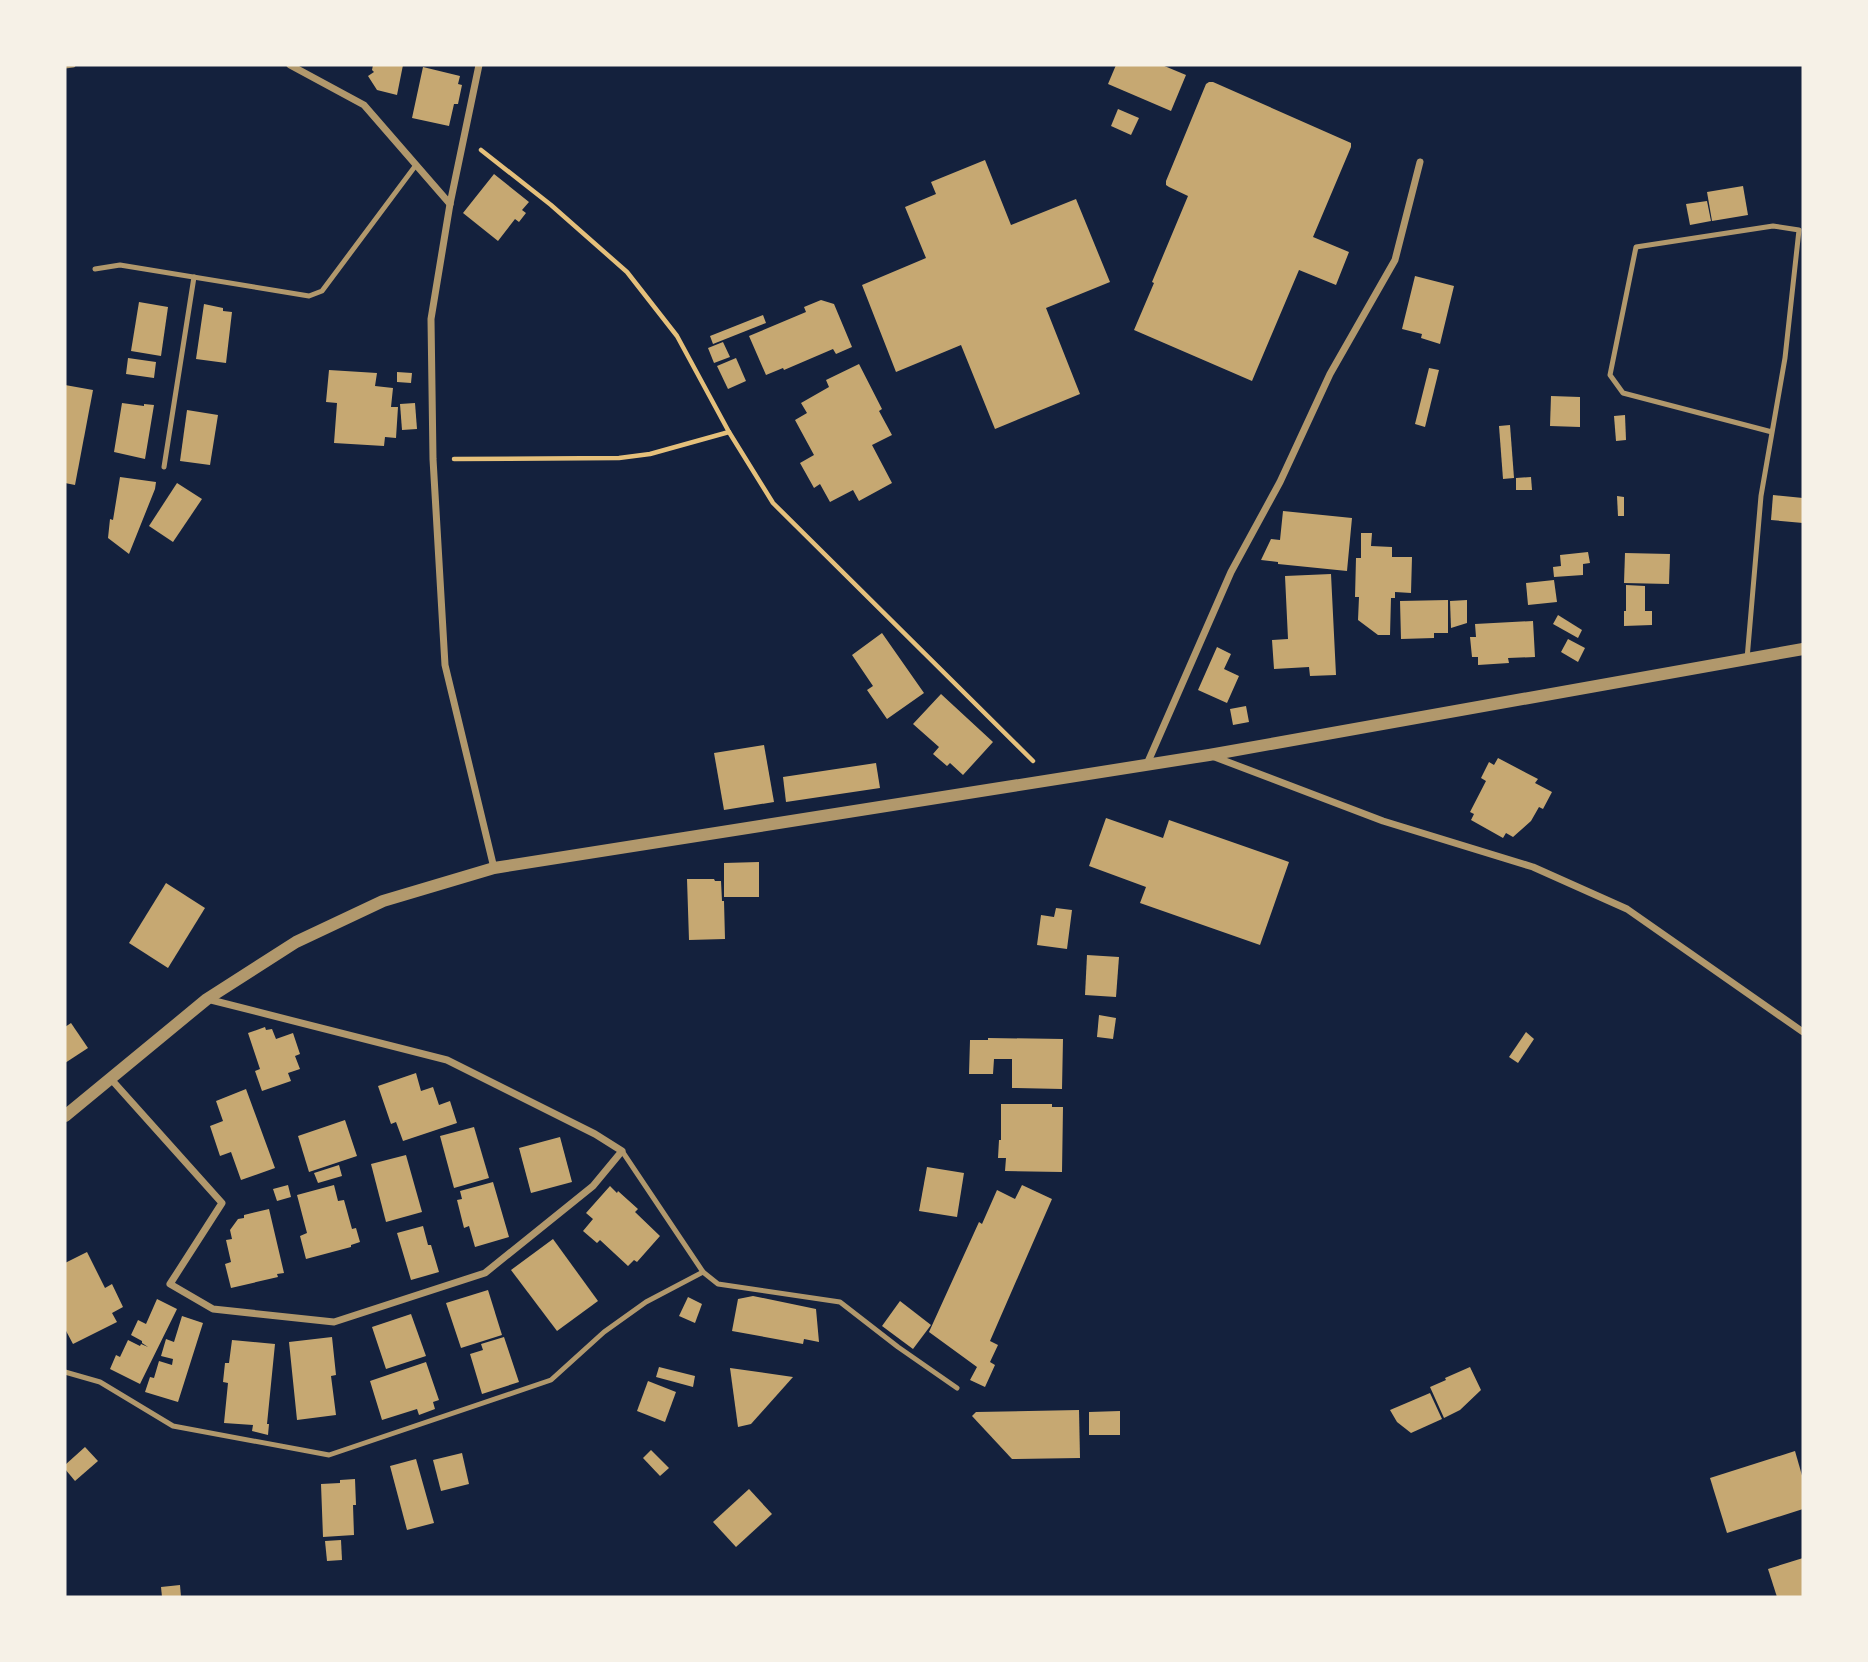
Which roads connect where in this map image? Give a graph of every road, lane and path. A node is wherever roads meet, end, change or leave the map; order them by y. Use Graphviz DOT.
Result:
graph roads {
  1 [pos="73,65"];
  2 [pos="290,65"];
  3 [pos="479,65"];
  4 [pos="65,66"];
  5 [pos="463,137"];
  6 [pos="1420,162"];
  7 [pos="416,165"];
  8 [pos="450,204"];
  9 [pos="95,269"];
  10 [pos="194,277"];
  11 [pos="729,432"];
  12 [pos="1772,432"];
  13 [pos="433,459"];
  14 [pos="164,467"];
  15 [pos="1803,649"];
  16 [pos="1747,659"];
  17 [pos="1209,755"];
  18 [pos="1147,765"];
  19 [pos="1053,780"];
  20 [pos="494,868"];
  21 [pos="207,999"];
  22 [pos="1803,1032"];
  23 [pos="110,1078"];
  24 [pos="65,1116"];
  25 [pos="622,1151"];
  26 [pos="704,1272"];
  27 [pos="65,1372"];
  28 [pos="957,1388"];
  1 -- 4 [label="lane"];
  2 -- 7 [label="street"];
  3 -- 5 [label="street"];
  5 -- 8 [label="street"];
  5 -- 11 [label="path"];
  6 -- 18 [label="street"];
  7 -- 8 [label="street"];
  7 -- 10 [label="lane"];
  8 -- 13 [label="street"];
  9 -- 10 [label="lane"];
  10 -- 14 [label="lane"];
  11 -- 13 [label="path"];
  11 -- 19 [label="path"];
  12 -- 12 [label="lane"];
  12 -- 16 [label="lane"];
  13 -- 20 [label="street"];
  15 -- 16 [label="street"];
  16 -- 17 [label="street"];
  17 -- 18 [label="street"];
  17 -- 22 [label="street"];
  18 -- 19 [label="street"];
  19 -- 20 [label="street"];
  20 -- 21 [label="street"];
  21 -- 23 [label="street"];
  21 -- 25 [label="street"];
  23 -- 24 [label="street"];
  23 -- 25 [label="street"];
  25 -- 26 [label="lane"];
  26 -- 27 [label="lane"];
  26 -- 28 [label="lane"];
}
